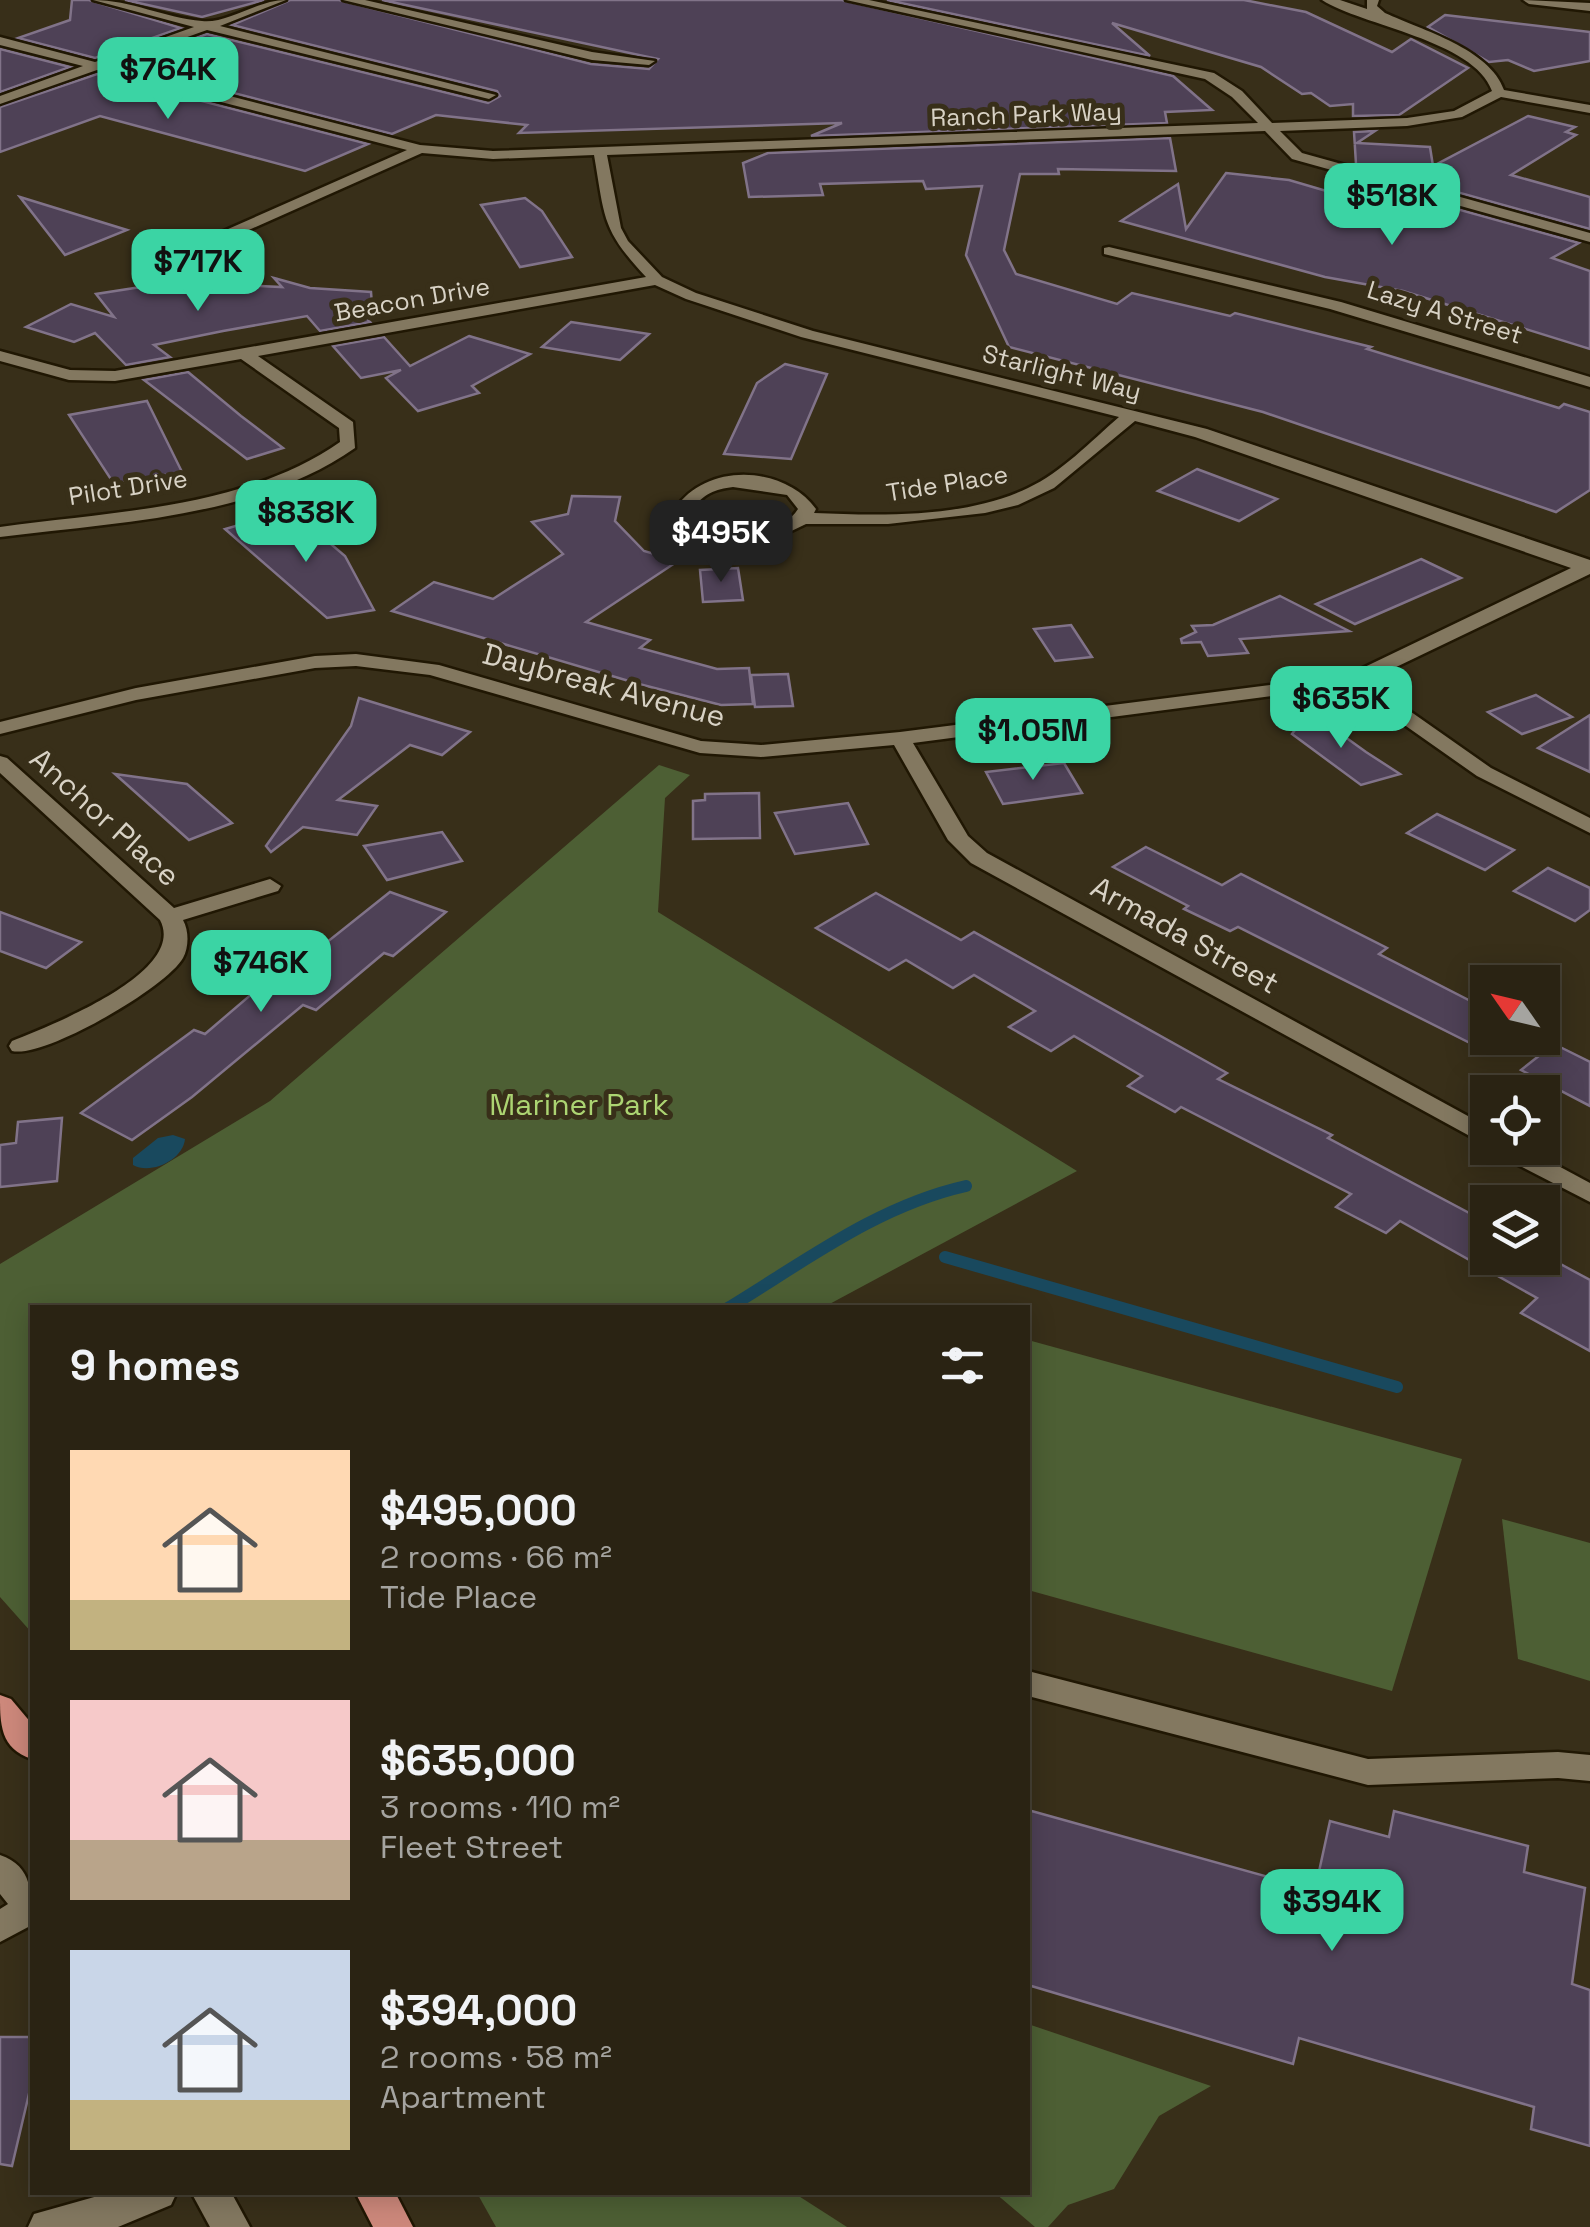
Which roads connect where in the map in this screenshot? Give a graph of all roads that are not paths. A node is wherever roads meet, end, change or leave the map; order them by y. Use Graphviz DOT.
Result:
graph roads {
  1 [pos="99,0"];
  2 [pos="280,0"];
  3 [pos="349,0"];
  4 [pos="852,0"];
  5 [pos="1328,0"];
  6 [pos="1372,0"];
  7 [pos="1529,0"];
  8 [pos="1590,6"];
  9 [pos="1396,24"];
  10 [pos="206,26"];
  11 [pos="0,41"];
  12 [pos="649,62"];
  13 [pos="94,66"];
  14 [pos="1499,92"];
  15 [pos="489,95"];
  16 [pos="0,100"];
  17 [pos="1590,109"];
  18 [pos="1268,128"];
  19 [pos="420,149"];
  20 [pos="600,152"];
  21 [pos="1590,238"];
  22 [pos="200,247"];
  23 [pos="1109,251"];
  24 [pos="657,280"];
  25 [pos="245,354"];
  26 [pos="0,356"];
  27 [pos="1590,382"];
  28 [pos="1132,415"];
  29 [pos="803,518"];
  30 [pos="0,532"];
  31 [pos="1590,567"];
  32 [pos="1353,680"];
  33 [pos="0,728"];
  34 [pos="900,738"];
  35 [pos="0,762"];
  36 [pos="1590,827"];
  37 [pos="270,886"];
  38 [pos="170,917"];
  39 [pos="21,1046"];
  40 [pos="1470,1128"];
  41 [pos="1537,1165"];
  42 [pos="1590,1194"];
  43 [pos="1030,1685"];
  44 [pos="0,1708"];
  45 [pos="30,1744"];
  46 [pos="1590,1768"];
  47 [pos="0,1870"];
  48 [pos="30,1906"];
  49 [pos="30,1909"];
  50 [pos="0,1927"];
  51 [pos="152,2195"];
  52 [pos="212,2195"];
  53 [pos="376,2195"];
  54 [pos="47,2227"];
  55 [pos="232,2227"];
  56 [pos="394,2227"];
  1 -- 10 [label="street"];
  2 -- 10 [label="street"];
  3 -- 12 [label="street"];
  4 -- 18 [label="street"];
  5 -- 9 [label="street"];
  6 -- 9 [label="street"];
  7 -- 8 [label="street"];
  9 -- 14 [label="street"];
  10 -- 13 [label="street"];
  10 -- 15 [label="street"];
  11 -- 13 [label="street, Ranch Park Way"];
  13 -- 16 [label="street"];
  13 -- 19 [label="street, Ranch Park Way"];
  14 -- 17 [label="street"];
  14 -- 18 [label="street, Ranch Park Way"];
  18 -- 20 [label="street, Ranch Park Way"];
  18 -- 21 [label="street"];
  19 -- 20 [label="street, Ranch Park Way"];
  19 -- 22 [label="street"];
  20 -- 24 [label="street, Starlight Way"];
  23 -- 27 [label="street, Lazy A Street"];
  24 -- 25 [label="street, Beacon Drive"];
  24 -- 28 [label="street, Starlight Way"];
  25 -- 26 [label="street, Beacon Drive"];
  25 -- 30 [label="street, Pilot Drive"];
  28 -- 29 [label="street, Tide Place"];
  28 -- 31 [label="street, Starlight Way"];
  29 -- 29 [label="street, Tide Place"];
  31 -- 32 [label="street, Daybreak Avenue"];
  32 -- 34 [label="street, Daybreak Avenue"];
  32 -- 36 [label="street"];
  33 -- 34 [label="street, Daybreak Avenue"];
  34 -- 40 [label="street, Armada Street"];
  35 -- 38 [label="street, Anchor Place"];
  37 -- 38 [label="street, Anchor Place"];
  38 -- 39 [label="street, Anchor Place"];
  41 -- 42 [label="street"];
  43 -- 46 [label="street"];
  44 -- 45 [label="main road"];
  47 -- 48 [label="street"];
  49 -- 50 [label="street"];
  51 -- 54 [label="street"];
  52 -- 55 [label="street"];
  53 -- 56 [label="main road"];
}
